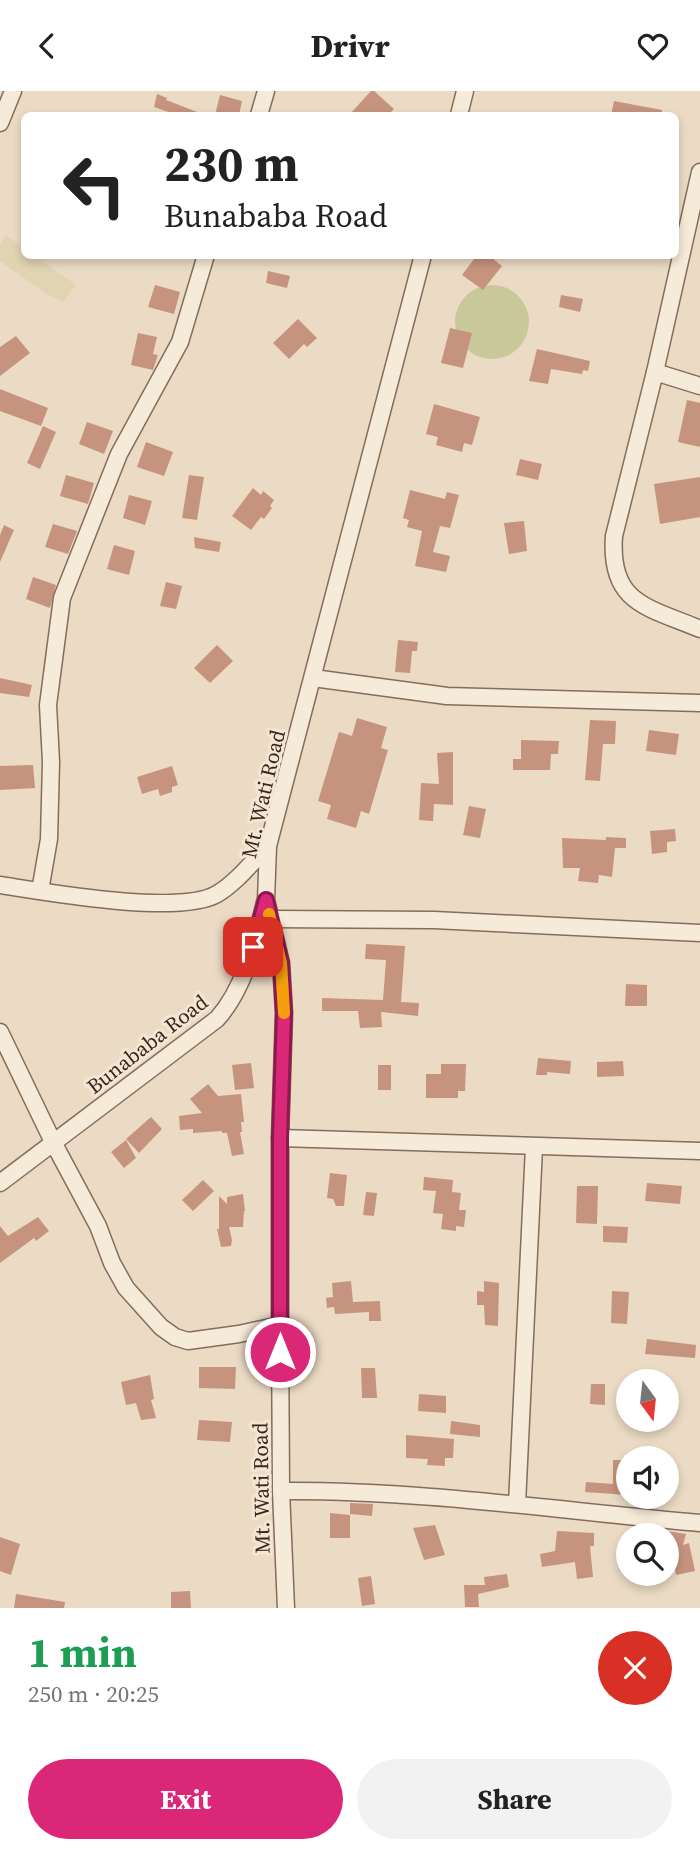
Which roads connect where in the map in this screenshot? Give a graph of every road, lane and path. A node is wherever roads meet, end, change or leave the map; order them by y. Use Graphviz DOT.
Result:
graph roads {
  1 [pos="13,91"];
  2 [pos="266,91"];
  3 [pos="465,91"];
  4 [pos="260,112"];
  5 [pos="460,112"];
  6 [pos="0,123"];
  7 [pos="700,172"];
  8 [pos="205,259"];
  9 [pos="422,259"];
  10 [pos="656,372"];
  11 [pos="700,386"];
  12 [pos="700,629"];
  13 [pos="313,678"];
  14 [pos="700,703"];
  15 [pos="268,846"];
  16 [pos="0,885"];
  17 [pos="40,891"];
  18 [pos="266,900"];
  19 [pos="271,919"];
  20 [pos="700,933"];
  21 [pos="0,1031"];
  22 [pos="280,1138"];
  23 [pos="53,1142"];
  24 [pos="534,1147"];
  25 [pos="700,1151"];
  26 [pos="0,1183"];
  27 [pos="280,1325"];
  28 [pos="281,1491"];
  29 [pos="517,1504"];
  30 [pos="700,1523"];
  31 [pos="286,1608"];
  1 -- 6 [label="street"];
  2 -- 4 [label="street"];
  3 -- 5 [label="street"];
  7 -- 10 [label="street"];
  8 -- 17 [label="street"];
  9 -- 13 [label="street, Mt. Wati Road"];
  10 -- 11 [label="street"];
  10 -- 12 [label="street"];
  13 -- 14 [label="street"];
  13 -- 15 [label="street, Mt. Wati Road"];
  15 -- 17 [label="street"];
  15 -- 18 [label="street, Mt. Wati Road"];
  16 -- 17 [label="street"];
  18 -- 19 [label="street, Mt. Wati Road"];
  18 -- 23 [label="street, Bunababa Road"];
  19 -- 20 [label="street"];
  19 -- 22 [label="street, Mt. Wati Road"];
  21 -- 23 [label="street"];
  22 -- 24 [label="street"];
  22 -- 27 [label="street, Mt. Wati Road"];
  23 -- 26 [label="street, Bunababa Road"];
  23 -- 27 [label="street"];
  24 -- 25 [label="street"];
  24 -- 29 [label="street"];
  27 -- 28 [label="street, Mt. Wati Road"];
  28 -- 29 [label="street"];
  28 -- 31 [label="street, Mt. Wati Road"];
  29 -- 30 [label="street"];
}
